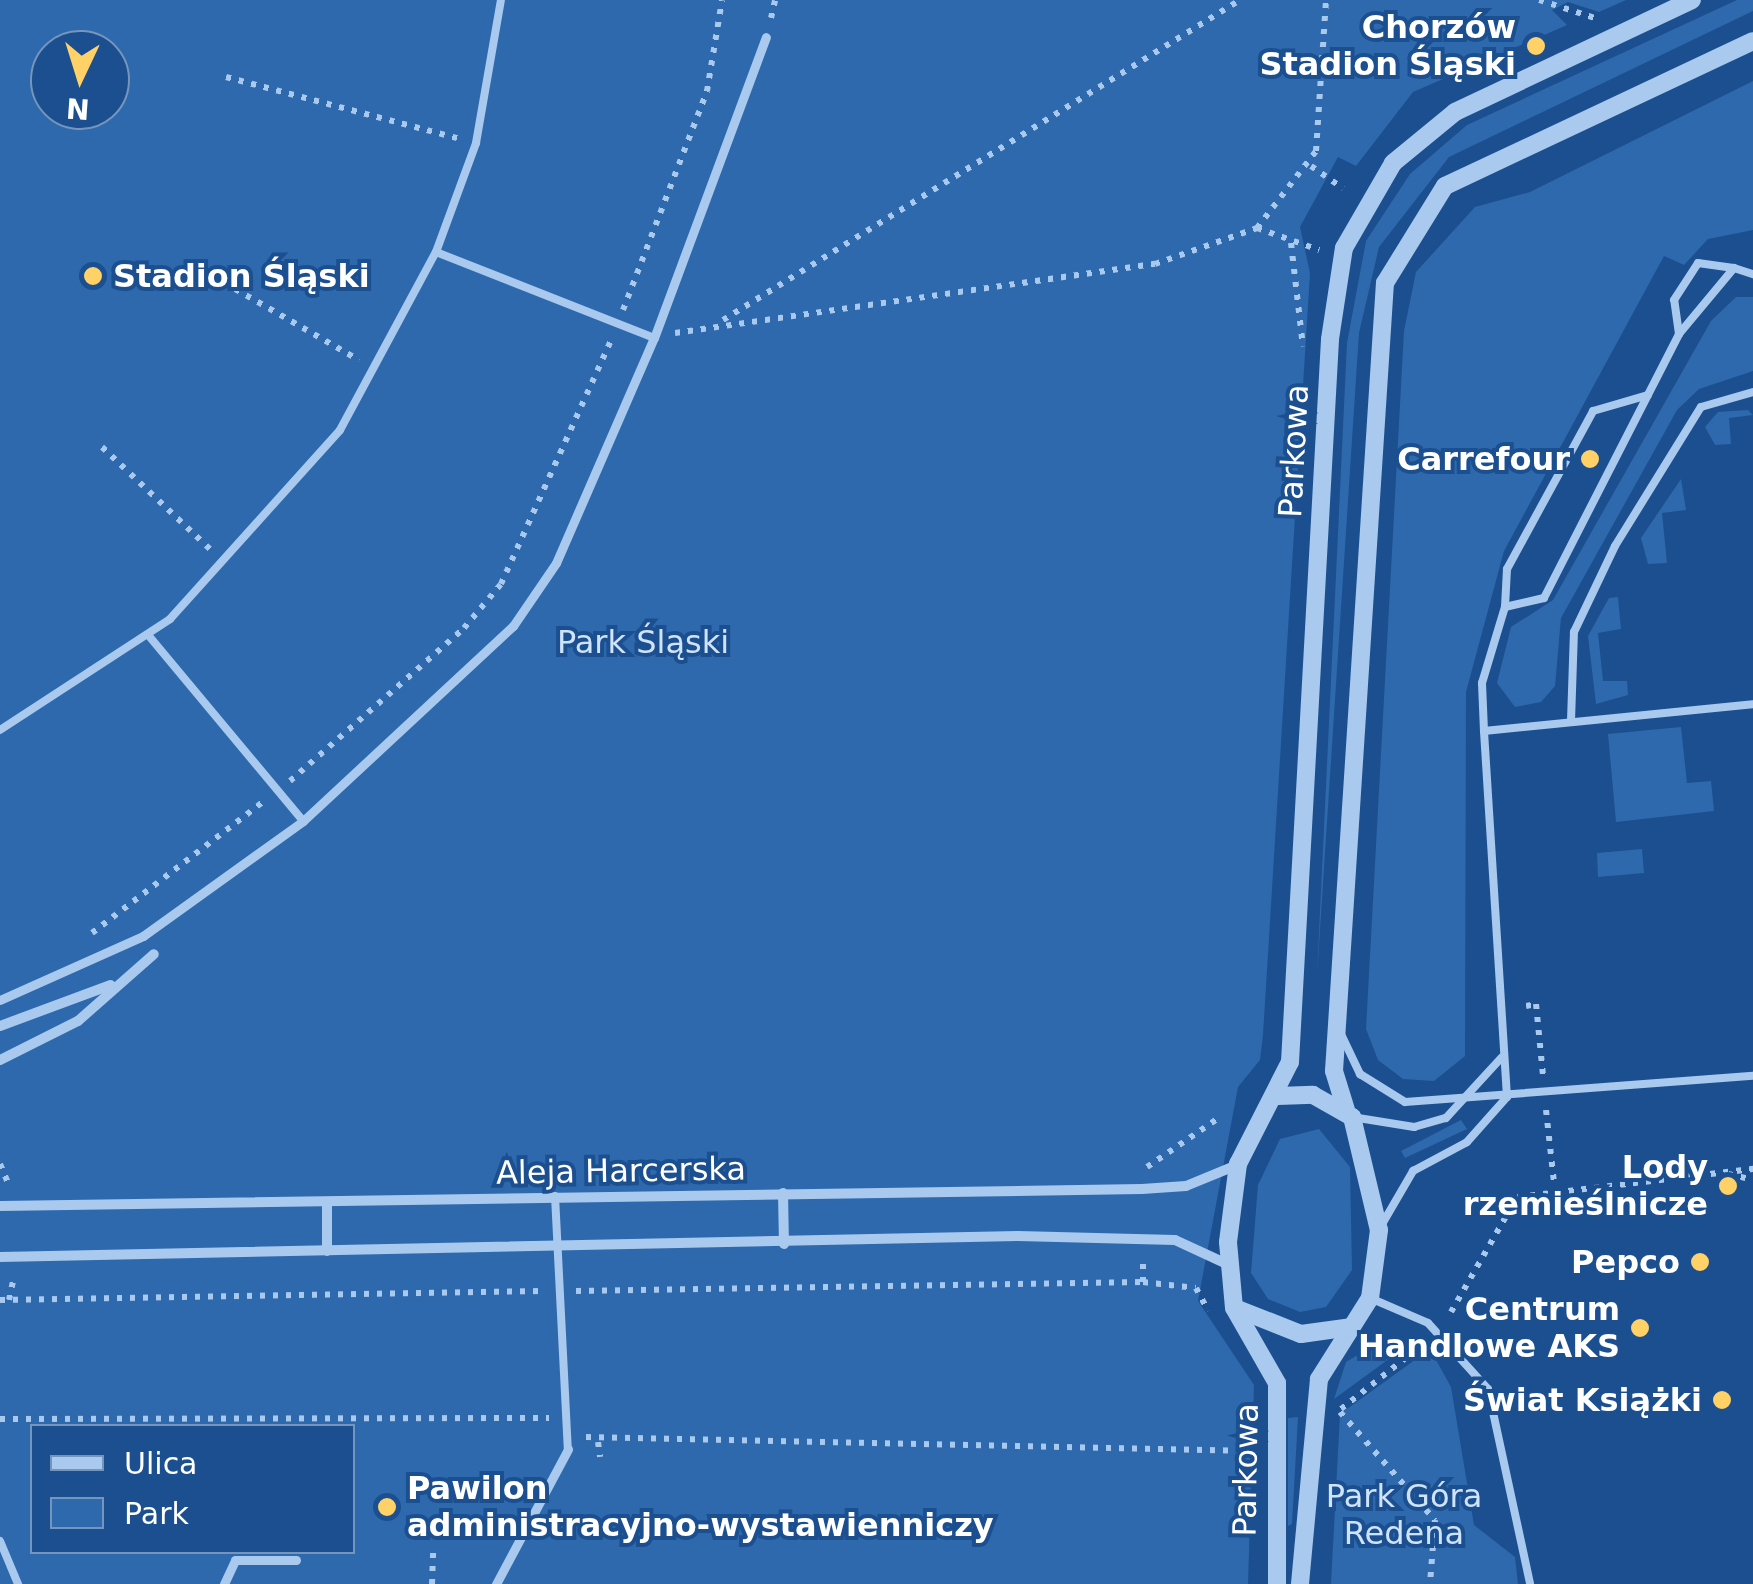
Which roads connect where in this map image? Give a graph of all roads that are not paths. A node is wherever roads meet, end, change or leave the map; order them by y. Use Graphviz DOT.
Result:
graph roads {
  1 [pos="501,0"];
  2 [pos="1692,0"];
  3 [pos="766,37"];
  4 [pos="1753,41"];
  5 [pos="436,252"];
  6 [pos="1734,268"];
  7 [pos="1753,274"];
  8 [pos="1679,334"];
  9 [pos="654,338"];
  10 [pos="1753,392"];
  11 [pos="1648,395"];
  12 [pos="1505,607"];
  13 [pos="149,636"];
  14 [pos="1753,704"];
  15 [pos="1571,721"];
  16 [pos="0,730"];
  17 [pos="1484,731"];
  18 [pos="302,821"];
  19 [pos="154,954"];
  20 [pos="112,984"];
  21 [pos="0,1000"];
  22 [pos="0,1026"];
  23 [pos="1338,1028"];
  24 [pos="1502,1057"];
  25 [pos="0,1060"];
  26 [pos="1753,1076"];
  27 [pos="1278,1096"];
  28 [pos="1470,1097"];
  29 [pos="1508,1097"];
  30 [pos="1349,1113"];
  31 [pos="1238,1164"];
  32 [pos="784,1193"];
  33 [pos="555,1196"];
  34 [pos="327,1202"];
  35 [pos="0,1206"];
  36 [pos="1379,1230"];
  37 [pos="784,1244"];
  38 [pos="558,1247"];
  39 [pos="327,1251"];
  40 [pos="0,1257"];
  41 [pos="1227,1264"];
  42 [pos="1370,1298"];
  43 [pos="1234,1308"];
  44 [pos="1351,1327"];
  45 [pos="568,1450"];
  46 [pos="420,1531"];
  47 [pos="522,1535"];
  48 [pos="0,1540"];
  49 [pos="296,1560"];
  50 [pos="18,1584"];
  51 [pos="224,1584"];
  52 [pos="496,1584"];
  53 [pos="1278,1584"];
  54 [pos="1300,1584"];
  55 [pos="1530,1584"];
  1 -- 5 [label="lane"];
  2 -- 27 [label="street, Parkowa"];
  3 -- 9 [label="street"];
  4 -- 23 [label="street"];
  5 -- 9 [label="lane"];
  5 -- 13 [label="lane"];
  6 -- 7 [label="lane"];
  6 -- 8 [label="lane"];
  6 -- 8 [label="lane"];
  8 -- 11 [label="lane"];
  9 -- 18 [label="street"];
  10 -- 15 [label="lane"];
  11 -- 12 [label="lane"];
  11 -- 12 [label="lane"];
  12 -- 17 [label="lane"];
  13 -- 16 [label="lane"];
  13 -- 18 [label="lane"];
  14 -- 15 [label="lane"];
  15 -- 17 [label="lane"];
  17 -- 24 [label="lane"];
  18 -- 21 [label="street"];
  19 -- 20 [label="street"];
  20 -- 22 [label="street"];
  20 -- 25 [label="street"];
  23 -- 28 [label="lane"];
  23 -- 30 [label="street"];
  24 -- 28 [label="lane"];
  24 -- 29 [label="lane"];
  26 -- 29 [label="lane"];
  27 -- 30 [label="street"];
  27 -- 31 [label="street"];
  28 -- 29 [label="lane"];
  28 -- 30 [label="lane"];
  29 -- 36 [label="lane"];
  30 -- 36 [label="street"];
  31 -- 32 [label="street, Aleja Harcerska"];
  31 -- 41 [label="street"];
  32 -- 33 [label="street, Aleja Harcerska"];
  32 -- 37 [label="street"];
  33 -- 34 [label="street, Aleja Harcerska"];
  33 -- 38 [label="lane"];
  34 -- 35 [label="street, Aleja Harcerska"];
  34 -- 39 [label="street"];
  36 -- 42 [label="street"];
  37 -- 38 [label="street"];
  37 -- 41 [label="street"];
  38 -- 39 [label="street"];
  38 -- 45 [label="lane"];
  39 -- 40 [label="street"];
  41 -- 43 [label="street"];
  42 -- 44 [label="street"];
  42 -- 55 [label="lane"];
  43 -- 44 [label="street"];
  43 -- 53 [label="street, Parkowa"];
  44 -- 54 [label="street, Parkowa"];
  45 -- 47 [label="street"];
  46 -- 47 [label="lane"];
  47 -- 52 [label="street"];
  48 -- 50 [label="lane"];
  49 -- 51 [label="street"];
}
